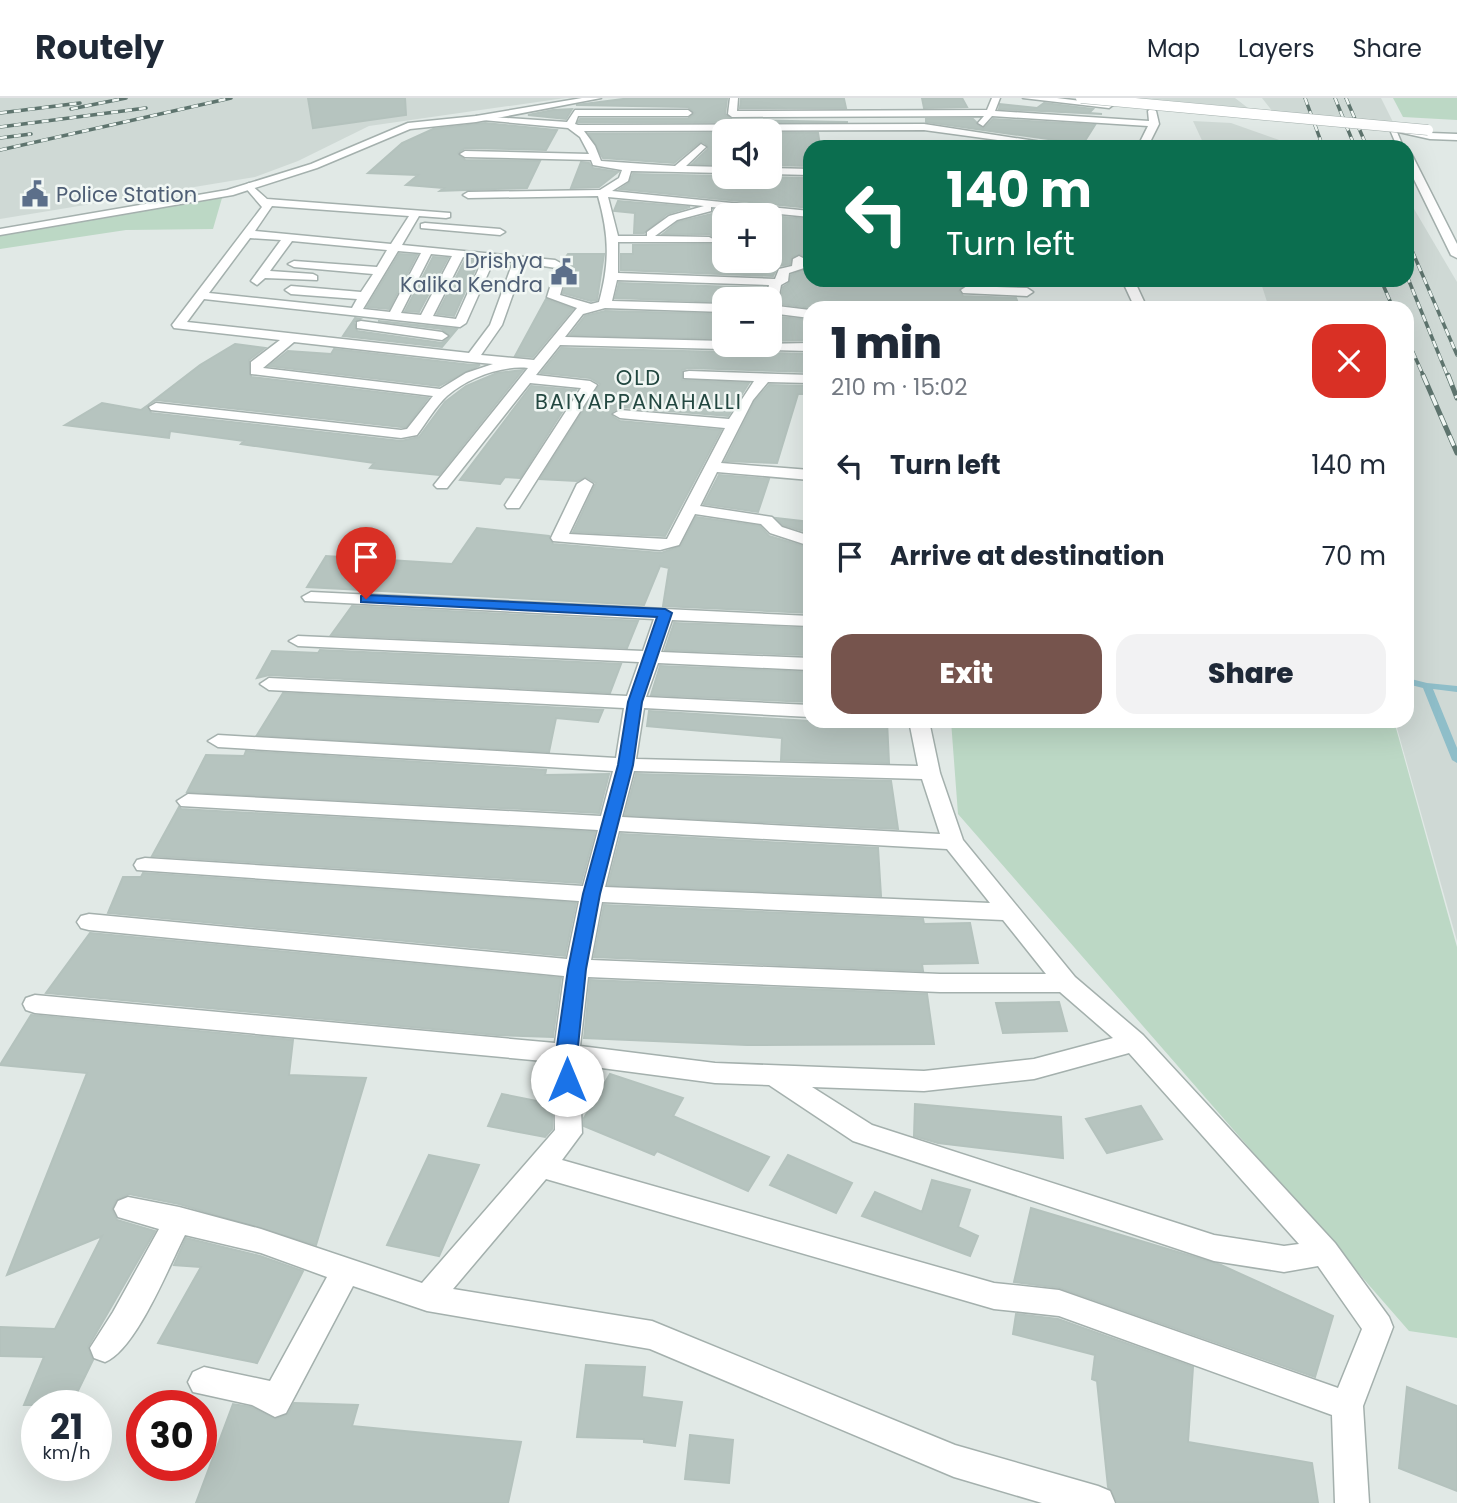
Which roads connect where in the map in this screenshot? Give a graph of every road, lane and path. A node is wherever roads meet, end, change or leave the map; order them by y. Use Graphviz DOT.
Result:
graph roads {
  1 [pos="597,98"];
  2 [pos="665,98"];
  3 [pos="734,98"];
  4 [pos="996,98"];
  5 [pos="1027,98"];
  6 [pos="1081,98"];
  7 [pos="576,102"];
  8 [pos="794,109"];
  9 [pos="1152,109"];
  10 [pos="575,113"];
  11 [pos="662,113"];
  12 [pos="990,113"];
  13 [pos="697,114"];
  14 [pos="721,114"];
  15 [pos="733,114"];
  16 [pos="1248,117"];
  17 [pos="476,119"];
  18 [pos="1260,119"];
  19 [pos="542,122"];
  20 [pos="1303,122"];
  21 [pos="1154,124"];
  22 [pos="574,127"];
  23 [pos="795,127"];
  24 [pos="1399,130"];
  25 [pos="1457,132"];
  26 [pos="538,133"];
  27 [pos="976,133"];
  28 [pos="1430,136"];
  29 [pos="982,140"];
  30 [pos="1022,140"];
  31 [pos="1146,140"];
  32 [pos="1400,140"];
  33 [pos="1414,140"];
  34 [pos="534,144"];
  35 [pos="701,146"];
  36 [pos="464,154"];
  37 [pos="530,155"];
  38 [pos="544,156"];
  39 [pos="596,157"];
  40 [pos="494,162"];
  41 [pos="678,169"];
  42 [pos="1414,169"];
  43 [pos="712,170"];
  44 [pos="782,171"];
  45 [pos="803,172"];
  46 [pos="626,174"];
  47 [pos="598,179"];
  48 [pos="247,186"];
  49 [pos="601,193"];
  50 [pos="468,195"];
  51 [pos="262,202"];
  52 [pos="712,205"];
  53 [pos="712,208"];
  54 [pos="782,212"];
  55 [pos="416,213"];
  56 [pos="803,213"];
  57 [pos="446,215"];
  58 [pos="255,222"];
  59 [pos="0,226"];
  60 [pos="405,230"];
  61 [pos="0,232"];
  62 [pos="247,234"];
  63 [pos="651,234"];
  64 [pos="289,238"];
  65 [pos="501,238"];
  66 [pos="612,239"];
  67 [pos="709,240"];
  68 [pos="394,247"];
  69 [pos="428,250"];
  70 [pos="459,253"];
  71 [pos="1457,255"];
  72 [pos="490,256"];
  73 [pos="275,257"];
  74 [pos="520,259"];
  75 [pos="799,259"];
  76 [pos="383,265"];
  77 [pos="262,274"];
  78 [pos="612,276"];
  79 [pos="209,283"];
  80 [pos="373,283"];
  81 [pos="774,283"];
  82 [pos="242,286"];
  83 [pos="1024,287"];
  84 [pos="967,290"];
  85 [pos="1027,292"];
  86 [pos="198,295"];
  87 [pos="364,296"];
  88 [pos="1031,301"];
  89 [pos="605,304"];
  90 [pos="588,307"];
  91 [pos="712,308"];
  92 [pos="201,310"];
  93 [pos="355,311"];
  94 [pos="803,313"];
  95 [pos="394,315"];
  96 [pos="426,318"];
  97 [pos="449,322"];
  98 [pos="344,334"];
  99 [pos="442,337"];
  100 [pos="289,339"];
  101 [pos="556,341"];
  102 [pos="803,347"];
  103 [pos="433,354"];
  104 [pos="472,358"];
  105 [pos="510,362"];
  106 [pos="540,365"];
  107 [pos="690,375"];
  108 [pos="526,378"];
  109 [pos="764,378"];
  110 [pos="803,379"];
  111 [pos="442,393"];
  112 [pos="156,407"];
  113 [pos="620,414"];
  114 [pos="733,424"];
  115 [pos="712,467"];
  116 [pos="803,474"];
  117 [pos="586,484"];
  118 [pos="442,485"];
  119 [pos="513,505"];
  120 [pos="691,509"];
  121 [pos="803,539"];
  122 [pos="311,597"];
  123 [pos="665,613"];
  124 [pos="803,621"];
  125 [pos="298,641"];
  126 [pos="649,657"];
  127 [pos="803,664"];
  128 [pos="269,684"];
  129 [pos="635,702"];
  130 [pos="803,711"];
  131 [pos="920,728"];
  132 [pos="218,741"];
  133 [pos="625,765"];
  134 [pos="930,773"];
  135 [pos="188,801"];
  136 [pos="609,825"];
  137 [pos="953,842"];
  138 [pos="145,865"];
  139 [pos="592,894"];
  140 [pos="1006,912"];
  141 [pos="89,922"];
  142 [pos="577,969"];
  143 [pos="1066,983"];
  144 [pos="35,1004"];
  145 [pos="1134,1042"];
  146 [pos="566,1053"];
  147 [pos="773,1074"];
  148 [pos="542,1166"];
  149 [pos="128,1209"];
  150 [pos="179,1219"];
  151 [pos="1325,1252"];
  152 [pos="347,1269"];
  153 [pos="427,1298"];
  154 [pos="105,1348"];
  155 [pos="204,1382"];
  156 [pos="1347,1406"];
  157 [pos="1098,1503"];
  158 [pos="1352,1503"];
  1 -- 7 [label="street"];
  2 -- 11 [label="street"];
  3 -- 15 [label="street"];
  4 -- 12 [label="street"];
  5 -- 9 [label="street"];
  6 -- 25 [label="street, bridge"];
  7 -- 10 [label="street"];
  7 -- 17 [label="street"];
  8 -- 12 [label="street"];
  8 -- 15 [label="street"];
  8 -- 23 [label="street"];
  9 -- 16 [label="street"];
  9 -- 21 [label="street"];
  10 -- 11 [label="street"];
  10 -- 22 [label="street"];
  11 -- 13 [label="street"];
  12 -- 21 [label="street"];
  12 -- 27 [label="street"];
  14 -- 15 [label="street"];
  17 -- 19 [label="street"];
  17 -- 48 [label="street"];
  18 -- 20 [label="street"];
  19 -- 22 [label="street"];
  19 -- 26 [label="street"];
  21 -- 31 [label="street"];
  22 -- 23 [label="street"];
  22 -- 39 [label="street"];
  23 -- 27 [label="street"];
  24 -- 25 [label="street"];
  24 -- 28 [label="street"];
  24 -- 32 [label="street"];
  25 -- 28 [label="street"];
  27 -- 29 [label="street"];
  27 -- 30 [label="street"];
  28 -- 33 [label="street"];
  34 -- 37 [label="street"];
  35 -- 41 [label="street"];
  36 -- 37 [label="street"];
  37 -- 38 [label="street"];
  38 -- 39 [label="street"];
  38 -- 40 [label="street"];
  39 -- 46 [label="street"];
  41 -- 43 [label="street"];
  41 -- 46 [label="street"];
  42 -- 71 [label="street"];
  44 -- 45 [label="street"];
  46 -- 47 [label="street"];
  46 -- 49 [label="street"];
  48 -- 51 [label="street"];
  48 -- 59 [label="street"];
  48 -- 61 [label="street"];
  49 -- 50 [label="street"];
  49 -- 52 [label="street"];
  49 -- 66 [label="street"];
  51 -- 55 [label="street"];
  51 -- 58 [label="street"];
  53 -- 63 [label="street"];
  54 -- 56 [label="street"];
  55 -- 57 [label="street"];
  55 -- 60 [label="street"];
  58 -- 60 [label="street"];
  58 -- 62 [label="street"];
  60 -- 65 [label="street"];
  60 -- 68 [label="street"];
  62 -- 64 [label="street"];
  62 -- 79 [label="street"];
  64 -- 68 [label="street"];
  64 -- 73 [label="street"];
  66 -- 67 [label="street"];
  66 -- 78 [label="street"];
  68 -- 69 [label="street"];
  68 -- 76 [label="street"];
  69 -- 70 [label="street"];
  69 -- 95 [label="street"];
  70 -- 72 [label="street"];
  70 -- 96 [label="street"];
  72 -- 74 [label="street"];
  72 -- 97 [label="street"];
  73 -- 76 [label="street"];
  73 -- 77 [label="street"];
  74 -- 90 [label="street"];
  74 -- 104 [label="street"];
  75 -- 81 [label="street"];
  76 -- 80 [label="street"];
  77 -- 80 [label="street"];
  77 -- 82 [label="street"];
  78 -- 81 [label="street"];
  78 -- 89 [label="street"];
  79 -- 82 [label="street"];
  79 -- 86 [label="street"];
  80 -- 87 [label="street"];
  81 -- 94 [label="street"];
  82 -- 87 [label="street"];
  83 -- 85 [label="street"];
  84 -- 85 [label="street"];
  85 -- 88 [label="street"];
  86 -- 92 [label="street"];
  86 -- 93 [label="street"];
  87 -- 93 [label="street"];
  89 -- 90 [label="street"];
  89 -- 91 [label="street"];
  90 -- 101 [label="street"];
  92 -- 98 [label="street"];
  92 -- 100 [label="street"];
  93 -- 95 [label="street"];
  93 -- 98 [label="street"];
  95 -- 96 [label="street"];
  96 -- 97 [label="street"];
  97 -- 99 [label="street"];
  98 -- 99 [label="street"];
  98 -- 100 [label="street"];
  98 -- 103 [label="street"];
  99 -- 103 [label="street"];
  100 -- 111 [label="street"];
  101 -- 102 [label="street"];
  101 -- 106 [label="street"];
  103 -- 104 [label="street"];
  104 -- 105 [label="street"];
  105 -- 106 [label="street"];
  105 -- 111 [label="street"];
  106 -- 108 [label="street"];
  107 -- 109 [label="street"];
  108 -- 118 [label="street"];
  108 -- 119 [label="street"];
  109 -- 110 [label="street"];
  109 -- 114 [label="street"];
  111 -- 112 [label="street"];
  113 -- 114 [label="street"];
  114 -- 115 [label="street"];
  115 -- 116 [label="street"];
  115 -- 120 [label="street"];
  117 -- 120 [label="street"];
  120 -- 121 [label="street"];
  122 -- 123 [label="street"];
  123 -- 124 [label="street"];
  123 -- 126 [label="street"];
  125 -- 126 [label="street"];
  126 -- 127 [label="street"];
  126 -- 129 [label="street"];
  128 -- 129 [label="street"];
  129 -- 130 [label="street"];
  129 -- 133 [label="street"];
  131 -- 134 [label="street"];
  132 -- 133 [label="street"];
  133 -- 134 [label="street"];
  133 -- 136 [label="street"];
  134 -- 137 [label="street"];
  135 -- 136 [label="street"];
  136 -- 137 [label="street"];
  136 -- 139 [label="street"];
  137 -- 140 [label="street"];
  138 -- 139 [label="street"];
  139 -- 140 [label="street"];
  139 -- 142 [label="street"];
  140 -- 143 [label="street"];
  141 -- 142 [label="street"];
  142 -- 143 [label="street"];
  142 -- 146 [label="street"];
  143 -- 145 [label="street"];
  144 -- 146 [label="street"];
  145 -- 147 [label="street"];
  145 -- 151 [label="street"];
  146 -- 147 [label="street"];
  146 -- 148 [label="street"];
  147 -- 151 [label="street"];
  148 -- 153 [label="street"];
  148 -- 156 [label="street"];
  149 -- 150 [label="street"];
  150 -- 152 [label="street"];
  150 -- 154 [label="street"];
  151 -- 156 [label="street"];
  152 -- 153 [label="street"];
  152 -- 155 [label="street"];
  153 -- 157 [label="street"];
  156 -- 158 [label="street"];
}
